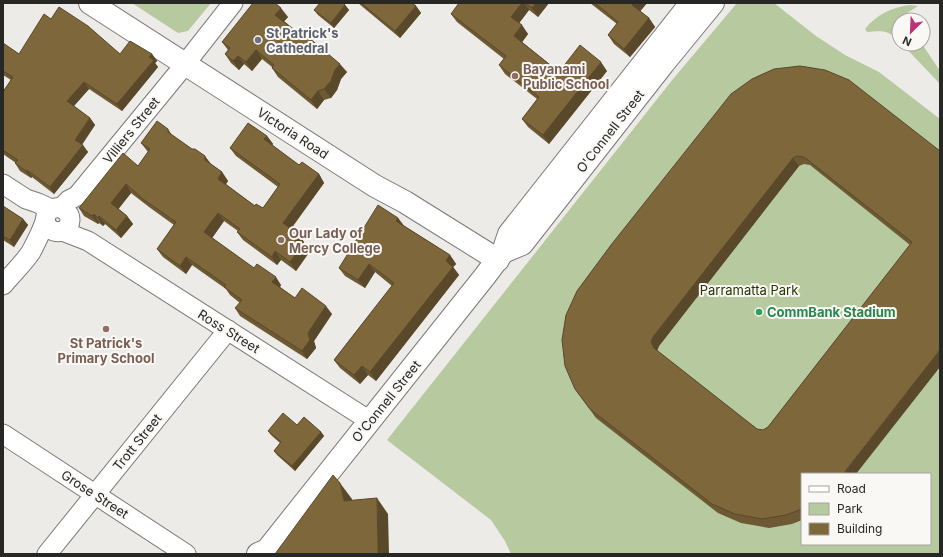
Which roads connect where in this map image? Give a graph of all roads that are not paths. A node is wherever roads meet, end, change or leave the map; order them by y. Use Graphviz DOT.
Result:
graph roads {
  1 [pos="90,3"];
  2 [pos="112,3"];
  3 [pos="233,3"];
  4 [pos="691,3"];
  5 [pos="713,3"];
  6 [pos="189,59"];
  7 [pos="3,184"];
  8 [pos="57,219"];
  9 [pos="500,256"];
  10 [pos="3,285"];
  11 [pos="228,330"];
  12 [pos="370,421"];
  13 [pos="3,434"];
  14 [pos="95,494"];
  15 [pos="264,553"];
  16 [pos="48,554"];
  17 [pos="186,554"];
  1 -- 6 [label="main road, Victoria Road"];
  2 -- 6 [label="main road, Victoria Road"];
  3 -- 6 [label="street, Villiers Street"];
  4 -- 9 [label="main road, O'Connell Street"];
  5 -- 9 [label="main road, O'Connell Street"];
  6 -- 8 [label="street, Villiers Street"];
  6 -- 9 [label="main road, Victoria Road"];
  7 -- 8 [label="street"];
  8 -- 10 [label="street"];
  8 -- 11 [label="street, Ross Street"];
  9 -- 12 [label="main road, O'Connell Street"];
  11 -- 12 [label="street, Ross Street"];
  11 -- 14 [label="street, Trott Street"];
  12 -- 15 [label="main road, O'Connell Street"];
  13 -- 14 [label="street, Grose Street"];
  14 -- 16 [label="street, Trott Street"];
  14 -- 17 [label="street, Grose Street"];
}
